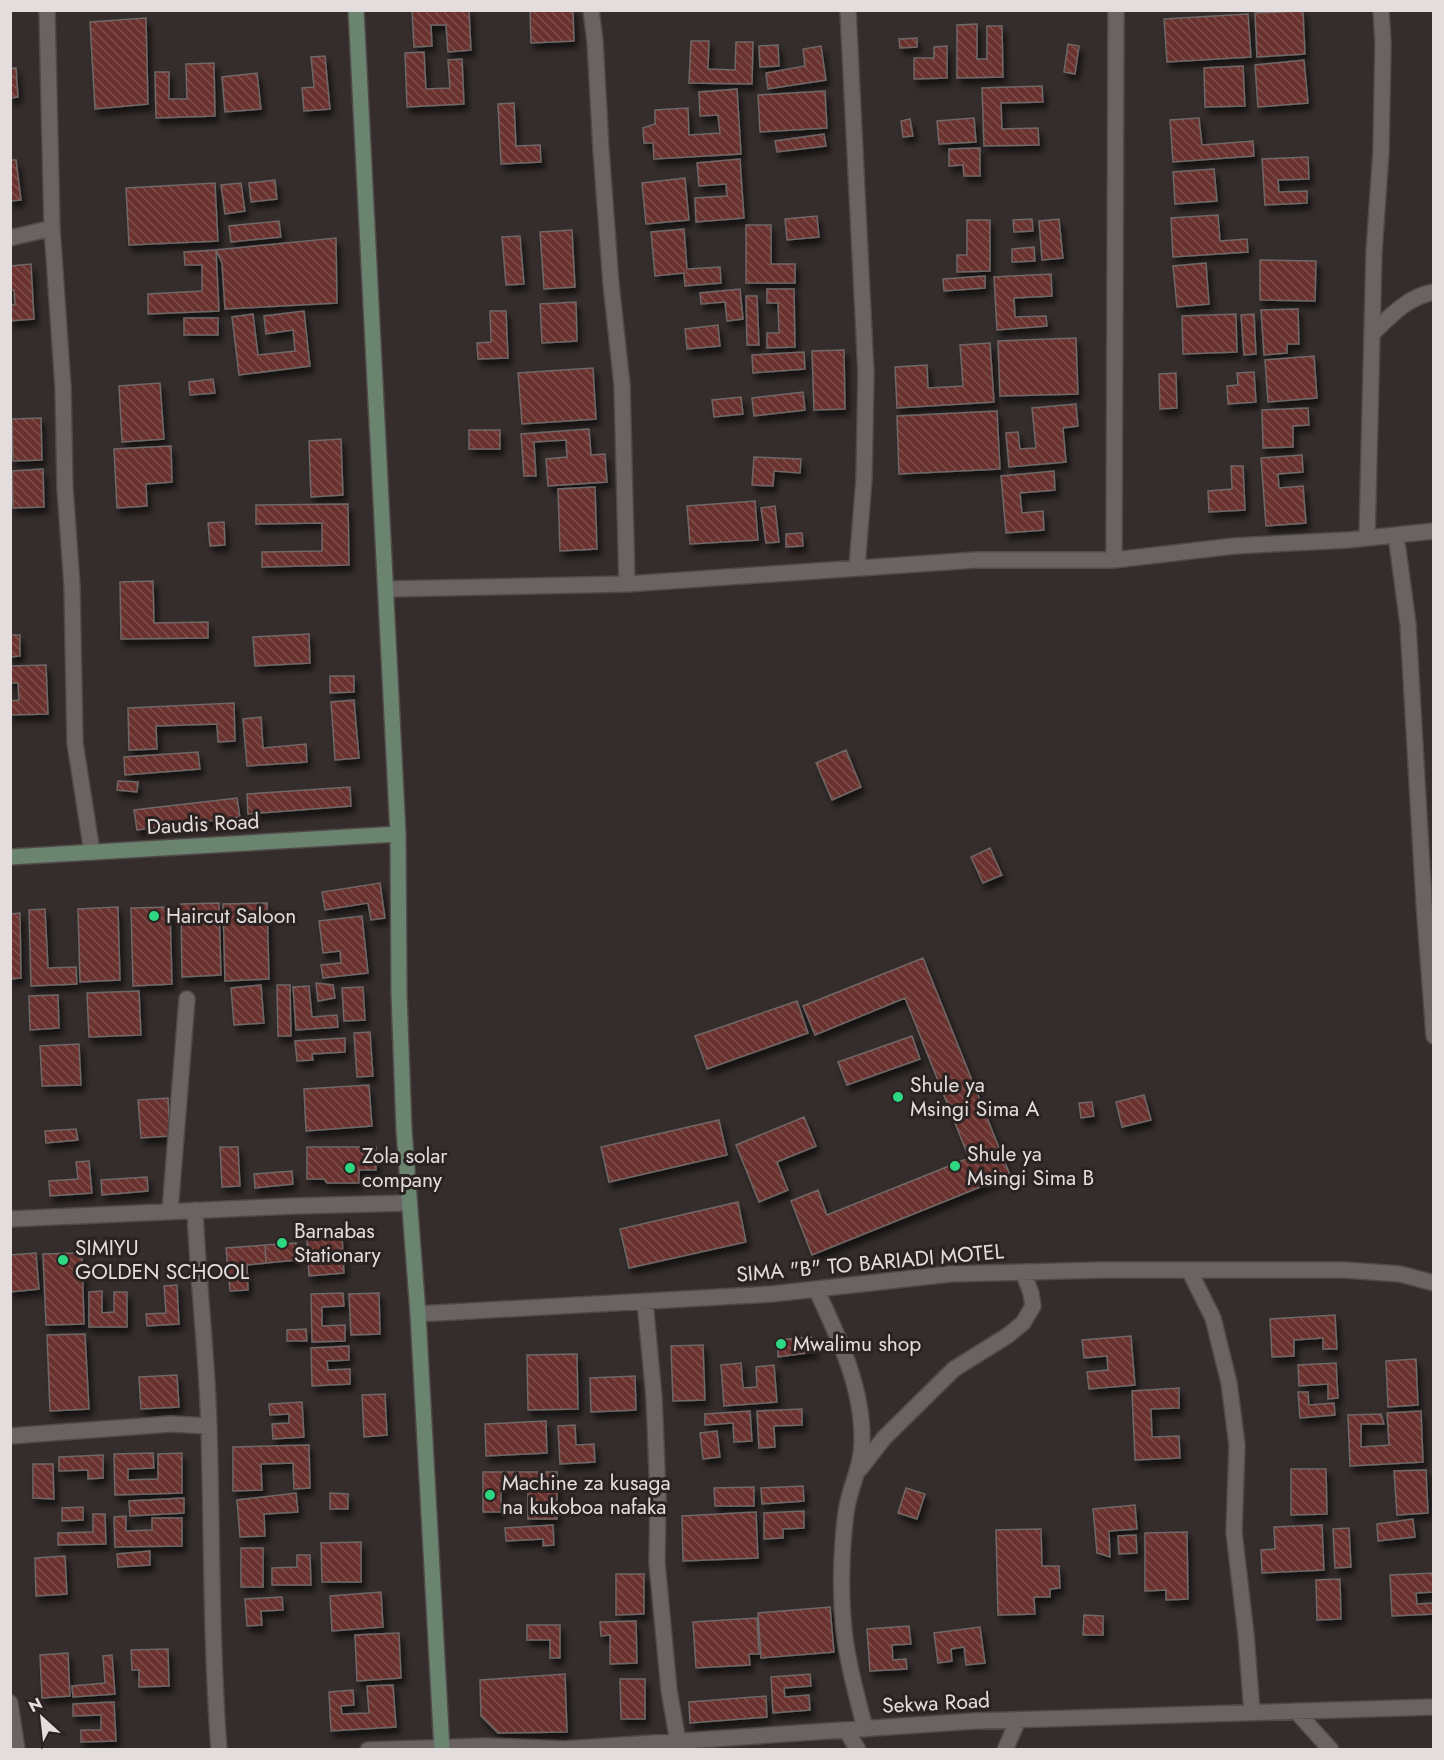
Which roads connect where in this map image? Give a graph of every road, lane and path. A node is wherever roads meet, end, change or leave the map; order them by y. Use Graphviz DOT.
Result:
graph roads {
  1 [pos="47,10"];
  2 [pos="356,10"];
  3 [pos="591,10"];
  4 [pos="848,10"];
  5 [pos="1116,10"];
  6 [pos="1381,10"];
  7 [pos="52,228"];
  8 [pos="10,238"];
  9 [pos="1434,292"];
  10 [pos="1373,333"];
  11 [pos="1434,531"];
  12 [pos="1396,535"];
  13 [pos="1367,538"];
  14 [pos="1114,560"];
  15 [pos="857,567"];
  16 [pos="627,584"];
  17 [pos="387,589"];
  18 [pos="398,834"];
  19 [pos="92,852"];
  20 [pos="10,857"];
  21 [pos="187,999"];
  22 [pos="1434,1036"];
  23 [pos="408,1203"];
  24 [pos="195,1210"];
  25 [pos="170,1211"];
  26 [pos="10,1219"];
  27 [pos="1023,1272"];
  28 [pos="1190,1272"];
  29 [pos="1434,1283"];
  30 [pos="816,1289"];
  31 [pos="645,1302"];
  32 [pos="418,1314"];
  33 [pos="209,1426"];
  34 [pos="10,1436"];
  35 [pos="859,1472"];
  36 [pos="10,1703"];
  37 [pos="1434,1707"];
  38 [pos="1296,1711"];
  39 [pos="1252,1712"];
  40 [pos="1018,1720"];
  41 [pos="865,1729"];
  42 [pos="846,1730"];
  43 [pos="678,1742"];
  44 [pos="442,1748"];
  45 [pos="17,1749"];
  46 [pos="219,1749"];
  47 [pos="368,1749"];
  48 [pos="858,1749"];
  49 [pos="1005,1749"];
  50 [pos="1331,1749"];
  1 -- 7 [label="street"];
  2 -- 17 [label="street"];
  3 -- 16 [label="street"];
  4 -- 15 [label="street"];
  5 -- 14 [label="street"];
  6 -- 10 [label="street"];
  7 -- 8 [label="street"];
  7 -- 19 [label="street"];
  9 -- 10 [label="street"];
  10 -- 13 [label="street"];
  11 -- 12 [label="street"];
  12 -- 13 [label="street"];
  12 -- 22 [label="street"];
  13 -- 14 [label="street"];
  14 -- 15 [label="street"];
  15 -- 16 [label="street"];
  16 -- 17 [label="street"];
  17 -- 18 [label="street"];
  18 -- 19 [label="street, Daudis Road"];
  18 -- 23 [label="street"];
  19 -- 20 [label="street, Daudis Road"];
  21 -- 25 [label="street"];
  23 -- 24 [label="street"];
  23 -- 32 [label="street"];
  24 -- 25 [label="street"];
  24 -- 33 [label="street"];
  25 -- 26 [label="street"];
  27 -- 28 [label="street, SIMA \"B\" TO BARIADI MOTEL"];
  27 -- 30 [label="street, SIMA \"B\" TO BARIADI MOTEL"];
  27 -- 35 [label="street"];
  28 -- 29 [label="street, SIMA \"B\" TO BARIADI MOTEL"];
  28 -- 39 [label="street"];
  30 -- 31 [label="street, SIMA \"B\" TO BARIADI MOTEL"];
  30 -- 35 [label="street"];
  31 -- 32 [label="street, SIMA \"B\" TO BARIADI MOTEL"];
  31 -- 43 [label="street"];
  32 -- 44 [label="street"];
  33 -- 34 [label="street"];
  33 -- 46 [label="street"];
  35 -- 41 [label="street"];
  36 -- 45 [label="street"];
  37 -- 38 [label="street, Sekwa Road"];
  38 -- 39 [label="street, Sekwa Road"];
  38 -- 50 [label="street"];
  39 -- 40 [label="street, Sekwa Road"];
  40 -- 41 [label="street, Sekwa Road"];
  40 -- 49 [label="street"];
  41 -- 42 [label="street, Sekwa Road"];
  42 -- 43 [label="street, Sekwa Road"];
  42 -- 48 [label="street"];
  43 -- 44 [label="street, Sekwa Road"];
  44 -- 47 [label="street, Sekwa Road"];
}
